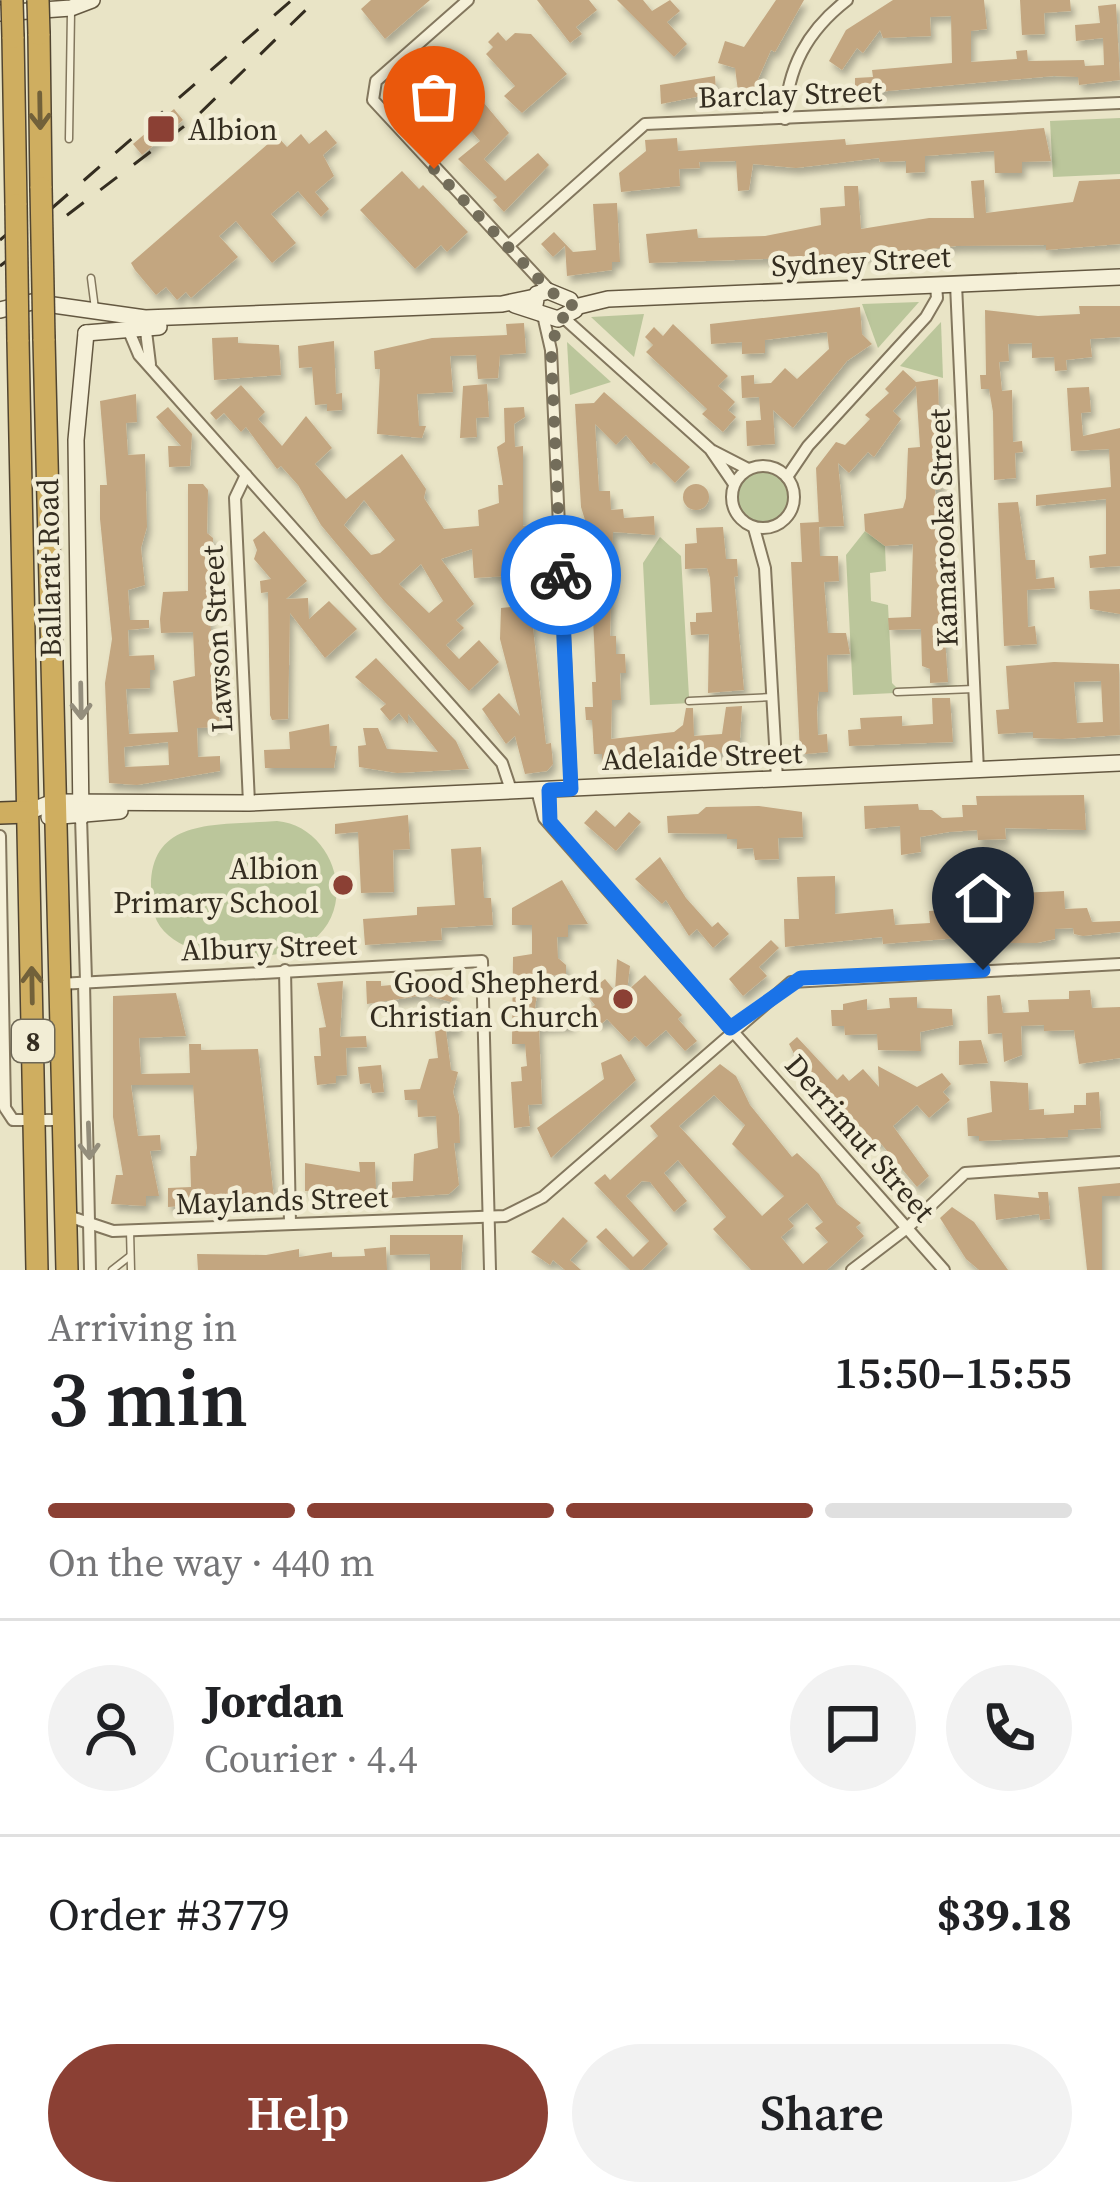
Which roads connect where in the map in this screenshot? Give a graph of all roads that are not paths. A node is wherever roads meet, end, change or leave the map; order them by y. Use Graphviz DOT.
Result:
graph roads {
  1 [pos="12,0"];
  2 [pos="38,0"];
  3 [pos="92,0"];
  4 [pos="468,0"];
  5 [pos="847,0"];
  6 [pos="71,8"];
  7 [pos="0,13"];
  8 [pos="1120,103"];
  9 [pos="784,119"];
  10 [pos="69,139"];
  11 [pos="508,246"];
  12 [pos="1119,276"];
  13 [pos="91,278"];
  14 [pos="956,284"];
  15 [pos="936,285"];
  16 [pos="554,306"];
  17 [pos="89,309"];
  18 [pos="0,310"];
  19 [pos="139,325"];
  20 [pos="90,331"];
  21 [pos="710,449"];
  22 [pos="748,469"];
  23 [pos="782,472"];
  24 [pos="246,475"];
  25 [pos="734,484"];
  26 [pos="754,528"];
  27 [pos="771,528"];
  28 [pos="765,568"];
  29 [pos="974,689"];
  30 [pos="897,692"];
  31 [pos="772,697"];
  32 [pos="689,701"];
  33 [pos="1120,763"];
  34 [pos="978,771"];
  35 [pos="777,779"];
  36 [pos="571,789"];
  37 [pos="506,790"];
  38 [pos="543,790"];
  39 [pos="249,802"];
  40 [pos="82,809"];
  41 [pos="54,810"];
  42 [pos="28,812"];
  43 [pos="0,813"];
  44 [pos="0,836"];
  45 [pos="1120,964"];
  46 [pos="285,970"];
  47 [pos="85,982"];
  48 [pos="59,984"];
  49 [pos="733,1031"];
  50 [pos="3,1117"];
  51 [pos="63,1120"];
  52 [pos="34,1121"];
  53 [pos="1120,1162"];
  54 [pos="65,1214"];
  55 [pos="488,1215"];
  56 [pos="290,1223"];
  57 [pos="904,1224"];
  58 [pos="92,1227"];
  59 [pos="130,1231"];
  60 [pos="113,1232"];
  61 [pos="90,1241"];
  62 [pos="130,1256"];
  63 [pos="66,1263"];
  64 [pos="38,1270"];
  65 [pos="90,1270"];
  66 [pos="112,1270"];
  67 [pos="131,1270"];
  68 [pos="490,1270"];
  69 [pos="852,1270"];
  70 [pos="944,1270"];
  1 -- 42 [label="highway, Ballarat Road / 8, bridge"];
  2 -- 41 [label="highway, Ballarat Road / 8, one-way, bridge"];
  3 -- 6 [label="street"];
  4 -- 11 [label="street"];
  5 -- 9 [label="street"];
  6 -- 7 [label="street"];
  6 -- 10 [label="lane"];
  8 -- 9 [label="street, Barclay Street"];
  9 -- 11 [label="street, Barclay Street"];
  11 -- 16 [label="street"];
  12 -- 14 [label="street, Sydney Street"];
  13 -- 17 [label="lane"];
  14 -- 15 [label="street, Sydney Street"];
  14 -- 29 [label="street, Kamarooka Street"];
  15 -- 16 [label="street, Sydney Street"];
  15 -- 23 [label="street"];
  16 -- 19 [label="street, Sydney Street"];
  16 -- 21 [label="street"];
  16 -- 36 [label="street"];
  17 -- 18 [label="street"];
  17 -- 19 [label="street, Sydney Street"];
  17 -- 20 [label="street, Ballarat Road"];
  17 -- 20 [label="street"];
  19 -- 20 [label="street, Sydney Street"];
  19 -- 24 [label="street"];
  20 -- 40 [label="street, Ballarat Road, one-way"];
  21 -- 22 [label="street"];
  21 -- 25 [label="street"];
  22 -- 23 [label="street"];
  22 -- 25 [label="street"];
  23 -- 27 [label="street"];
  24 -- 37 [label="street"];
  24 -- 39 [label="street, Lawson Street"];
  25 -- 26 [label="street"];
  26 -- 27 [label="street"];
  26 -- 28 [label="street"];
  27 -- 28 [label="street"];
  28 -- 31 [label="street"];
  29 -- 30 [label="lane"];
  29 -- 34 [label="street, Kamarooka Street"];
  31 -- 32 [label="lane"];
  31 -- 35 [label="street"];
  33 -- 34 [label="street, Adelaide Street"];
  34 -- 35 [label="street, Adelaide Street"];
  35 -- 36 [label="street, Adelaide Street"];
  36 -- 38 [label="street, Adelaide Street"];
  37 -- 38 [label="street, Adelaide Street"];
  37 -- 39 [label="street, Adelaide Street"];
  38 -- 49 [label="street, Derrimut Street"];
  39 -- 40 [label="street, Adelaide Street"];
  40 -- 41 [label="street, Adelaide Street"];
  40 -- 47 [label="street, Ballarat Road"];
  41 -- 42 [label="street, Adelaide Street"];
  41 -- 48 [label="highway, Ballarat Road / 8"];
  42 -- 43 [label="highway"];
  52 -- 42 [label="highway, Ballarat Road / 8, one-way"];
  44 -- 50 [label="street"];
  45 -- 49 [label="street"];
  46 -- 47 [label="street, Albury Street"];
  46 -- 55 [label="street, Albury Street"];
  46 -- 56 [label="street"];
  47 -- 48 [label="street, Albury Street"];
  47 -- 58 [label="street, Ballarat Road, one-way"];
  48 -- 51 [label="highway, Ballarat Road / 8"];
  49 -- 55 [label="street"];
  49 -- 57 [label="street, Derrimut Street"];
  50 -- 52 [label="street"];
  51 -- 52 [label="street"];
  51 -- 54 [label="highway, Ballarat Road / 8"];
  52 -- 64 [label="highway, Ballarat Road / 8"];
  53 -- 57 [label="street"];
  54 -- 58 [label="street, Maylands Street"];
  54 -- 63 [label="highway, Ballarat Road / 8"];
  55 -- 56 [label="street, Maylands Street"];
  55 -- 68 [label="street"];
  56 -- 59 [label="street, Maylands Street"];
  57 -- 69 [label="street"];
  57 -- 70 [label="street, Derrimut Street"];
  58 -- 60 [label="street, Maylands Street"];
  58 -- 61 [label="street, Ballarat Road"];
  59 -- 60 [label="street, Maylands Street"];
  59 -- 62 [label="lane"];
  60 -- 61 [label="street, Maylands Street"];
  61 -- 63 [label="street, Maylands Street"];
  61 -- 65 [label="street, Ballarat Road"];
  62 -- 66 [label="lane"];
  62 -- 67 [label="lane"];
}
